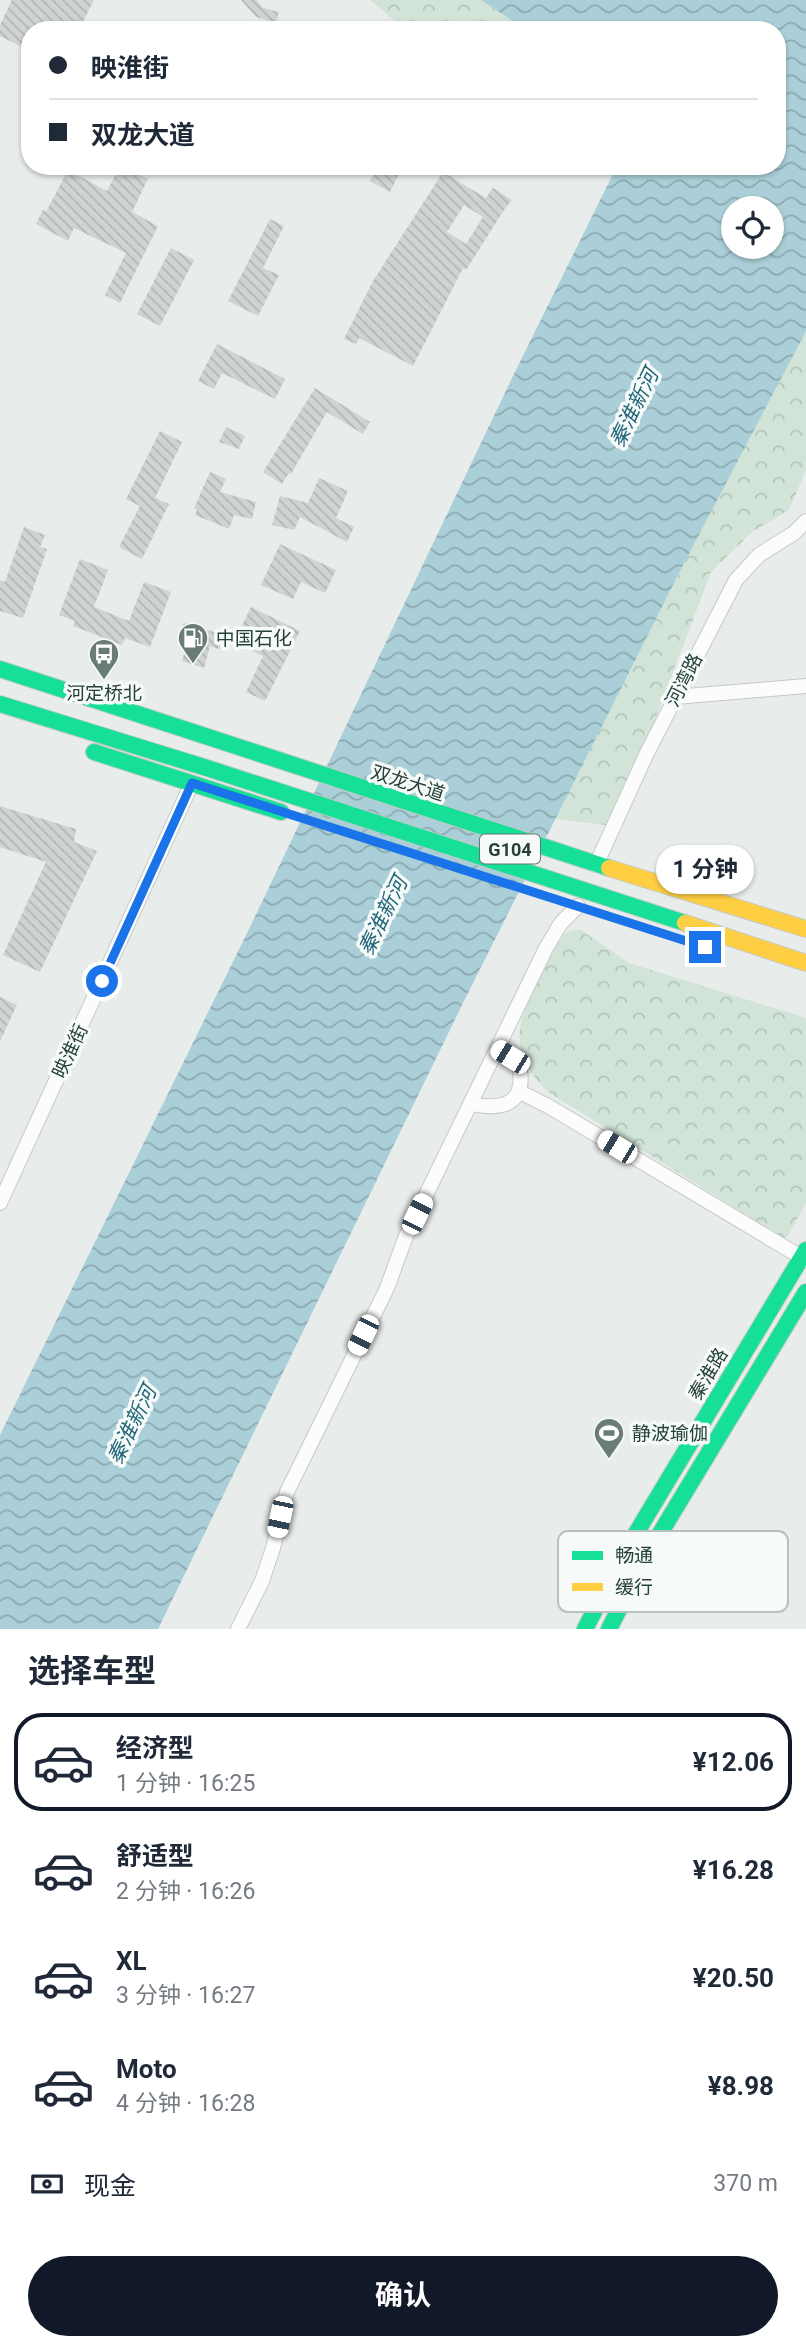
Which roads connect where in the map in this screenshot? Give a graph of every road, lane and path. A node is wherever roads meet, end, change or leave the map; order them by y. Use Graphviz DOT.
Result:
graph roads {
  1 [pos="806,521"];
  2 [pos="0,669"];
  3 [pos="0,686"];
  4 [pos="806,686"];
  5 [pos="676,697"];
  6 [pos="0,704"];
  7 [pos="77,747"];
  8 [pos="210,761"];
  9 [pos="192,783"];
  10 [pos="295,816"];
  11 [pos="589,863"];
  12 [pos="578,906"];
  13 [pos="806,929"];
  14 [pos="806,944"];
  15 [pos="806,963"];
  16 [pos="497,1049"];
  17 [pos="520,1092"];
  18 [pos="471,1104"];
  19 [pos="0,1203"];
  20 [pos="805,1256"];
  21 [pos="806,1292"];
  22 [pos="638,1531"];
  23 [pos="662,1531"];
  24 [pos="593,1612"];
  25 [pos="617,1612"];
  26 [pos="239,1629"];
  27 [pos="584,1629"];
  28 [pos="608,1629"];
  1 -- 5 [label="street, 河湾路"];
  2 -- 11 [label="main road, 双龙大道 / G104"];
  3 -- 8 [label="main road, G104"];
  4 -- 5 [label="street"];
  5 -- 11 [label="street, 河湾路"];
  6 -- 8 [label="main road, G104"];
  7 -- 9 [label="main road"];
  8 -- 14 [label="main road, G104"];
  8 -- 15 [label="main road, G104"];
  9 -- 10 [label="main road"];
  9 -- 19 [label="street, 映淮街"];
  11 -- 13 [label="main road, 双龙大道 / G104"];
  12 -- 16 [label="street"];
  16 -- 17 [label="street"];
  16 -- 18 [label="street"];
  17 -- 18 [label="street"];
  17 -- 20 [label="street"];
  18 -- 26 [label="street"];
  20 -- 22 [label="main road, 秦淮路"];
  21 -- 23 [label="main road"];
  24 -- 27 [label="main road, 秦淮路"];
  25 -- 28 [label="main road"];
}
